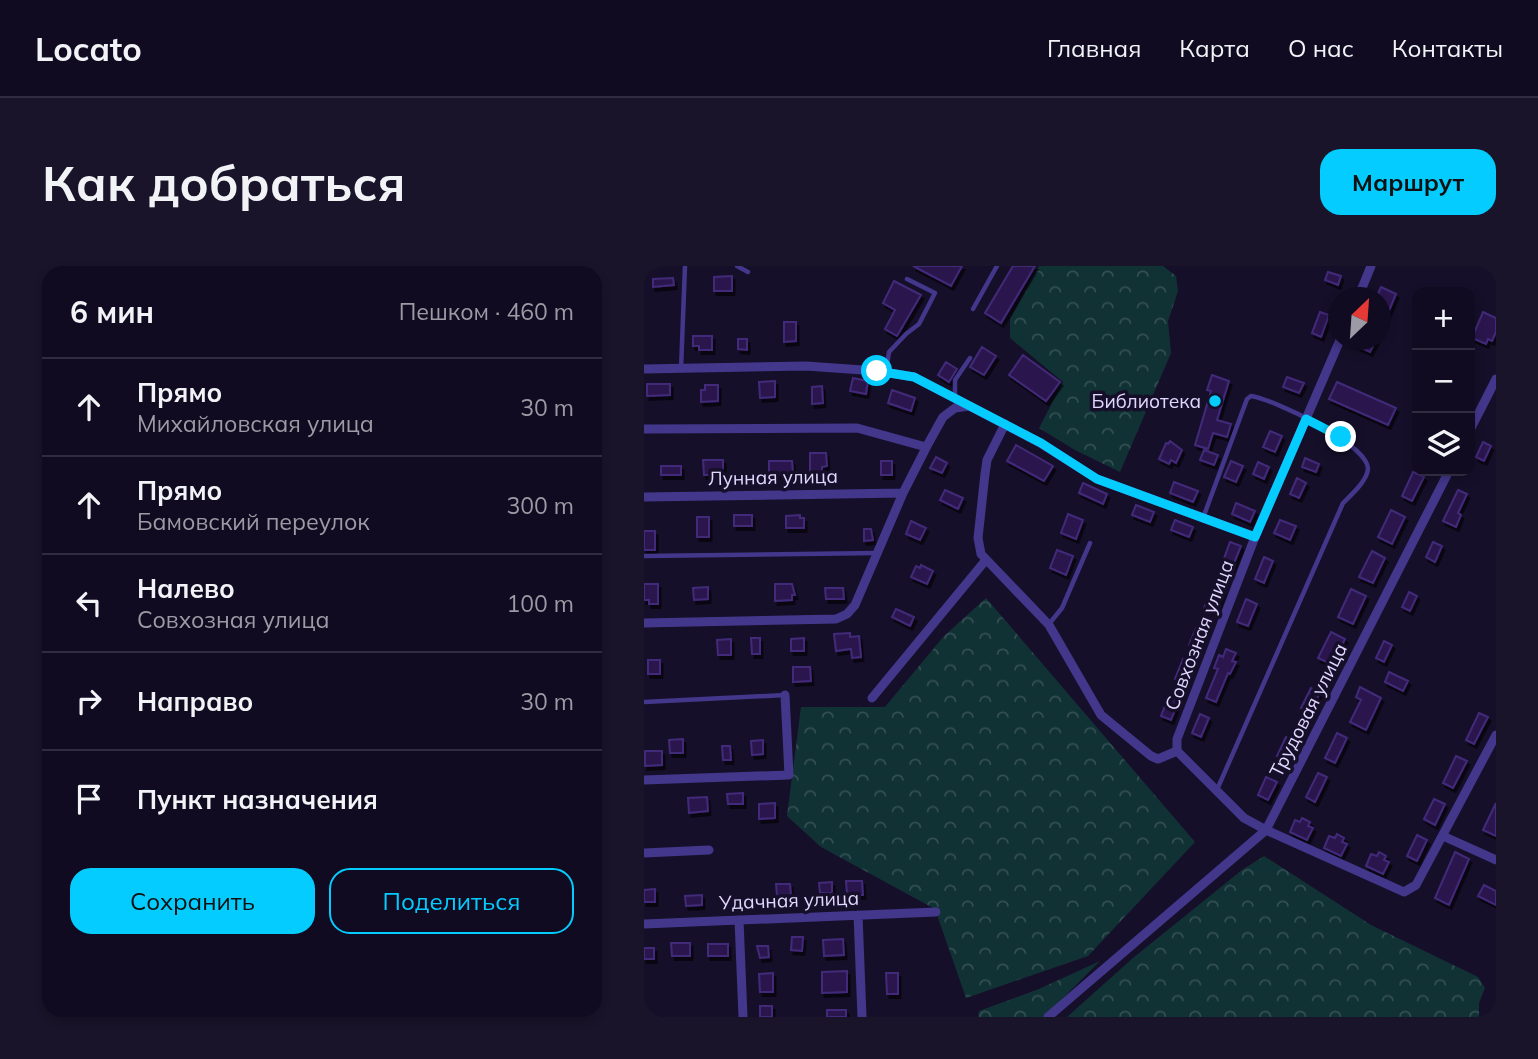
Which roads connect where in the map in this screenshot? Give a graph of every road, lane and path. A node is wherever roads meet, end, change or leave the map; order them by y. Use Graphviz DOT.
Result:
graph roads {
  1 [pos="685,266"];
  2 [pos="737,266"];
  3 [pos="997,266"];
  4 [pos="1371,266"];
  5 [pos="748,272"];
  6 [pos="907,279"];
  7 [pos="1362,287"];
  8 [pos="973,309"];
  9 [pos="1336,350"];
  10 [pos="970,358"];
  11 [pos="644,369"];
  12 [pos="681,369"];
  13 [pos="886,373"];
  14 [pos="1496,379"];
  15 [pos="954,398"];
  16 [pos="970,405"];
  17 [pos="1306,419"];
  18 [pos="1475,420"];
  19 [pos="1005,424"];
  20 [pos="644,429"];
  21 [pos="926,447"];
  22 [pos="1446,476"];
  23 [pos="904,493"];
  24 [pos="644,497"];
  25 [pos="1203,518"];
  26 [pos="1255,537"];
  27 [pos="1090,543"];
  28 [pos="878,552"];
  29 [pos="644,556"];
  30 [pos="985,561"];
  31 [pos="644,623"];
  32 [pos="1049,625"];
  33 [pos="785,695"];
  34 [pos="872,698"];
  35 [pos="644,702"];
  36 [pos="1496,734"];
  37 [pos="1177,751"];
  38 [pos="644,780"];
  39 [pos="1216,793"];
  40 [pos="1266,830"];
  41 [pos="1443,836"];
  42 [pos="709,850"];
  43 [pos="644,853"];
  44 [pos="1496,860"];
  45 [pos="936,912"];
  46 [pos="858,915"];
  47 [pos="739,920"];
  48 [pos="644,923"];
  49 [pos="743,1017"];
  50 [pos="862,1017"];
  51 [pos="1048,1017"];
  1 -- 12 [label="lane"];
  2 -- 5 [label="lane"];
  3 -- 8 [label="lane"];
  4 -- 7 [label="street"];
  6 -- 13 [label="lane"];
  9 -- 17 [label="street, Совхозная улица"];
  10 -- 15 [label="lane"];
  11 -- 12 [label="street"];
  12 -- 13 [label="street"];
  13 -- 15 [label="street"];
  14 -- 18 [label="street"];
  15 -- 16 [label="street"];
  16 -- 19 [label="street"];
  16 -- 21 [label="street"];
  17 -- 25 [label="lane"];
  17 -- 26 [label="street, Совхозная улица"];
  17 -- 39 [label="lane"];
  19 -- 25 [label="street"];
  19 -- 30 [label="street"];
  20 -- 21 [label="street"];
  21 -- 23 [label="street"];
  22 -- 40 [label="street, Трудовая улица"];
  23 -- 24 [label="street, Лунная улица"];
  23 -- 28 [label="street"];
  25 -- 26 [label="street"];
  26 -- 37 [label="street, Совхозная улица"];
  27 -- 32 [label="lane"];
  28 -- 29 [label="lane"];
  28 -- 31 [label="street"];
  30 -- 32 [label="street"];
  30 -- 34 [label="street"];
  32 -- 37 [label="street"];
  33 -- 35 [label="lane"];
  33 -- 38 [label="street"];
  36 -- 41 [label="street"];
  37 -- 39 [label="street"];
  39 -- 40 [label="street"];
  40 -- 41 [label="street"];
  40 -- 51 [label="street"];
  41 -- 44 [label="street"];
  42 -- 43 [label="street"];
  45 -- 46 [label="street, Удачная улица"];
  46 -- 47 [label="street, Удачная улица"];
  46 -- 50 [label="street"];
  47 -- 48 [label="street, Удачная улица"];
  47 -- 49 [label="street"];
}
